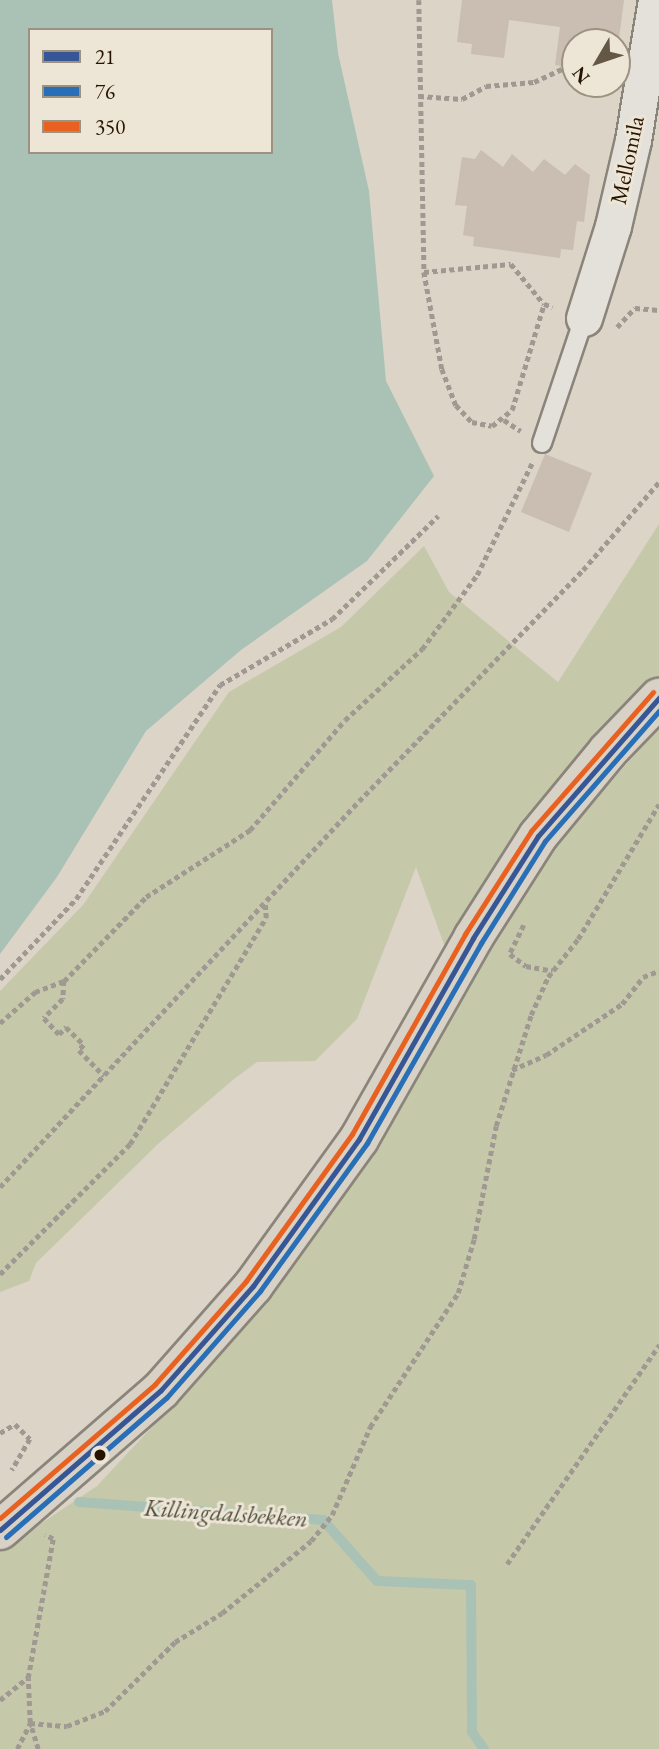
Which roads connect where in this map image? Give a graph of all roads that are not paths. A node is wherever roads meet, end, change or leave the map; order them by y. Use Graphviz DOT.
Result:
graph roads {
  1 [pos="656,0"];
  2 [pos="584,318"];
  3 [pos="542,443"];
  4 [pos="659,698"];
  5 [pos="5,1526"];
  1 -- 2 [label="street, Mellomila"];
  2 -- 3 [label="lane"];
  4 -- 5 [label="main road"];
}
